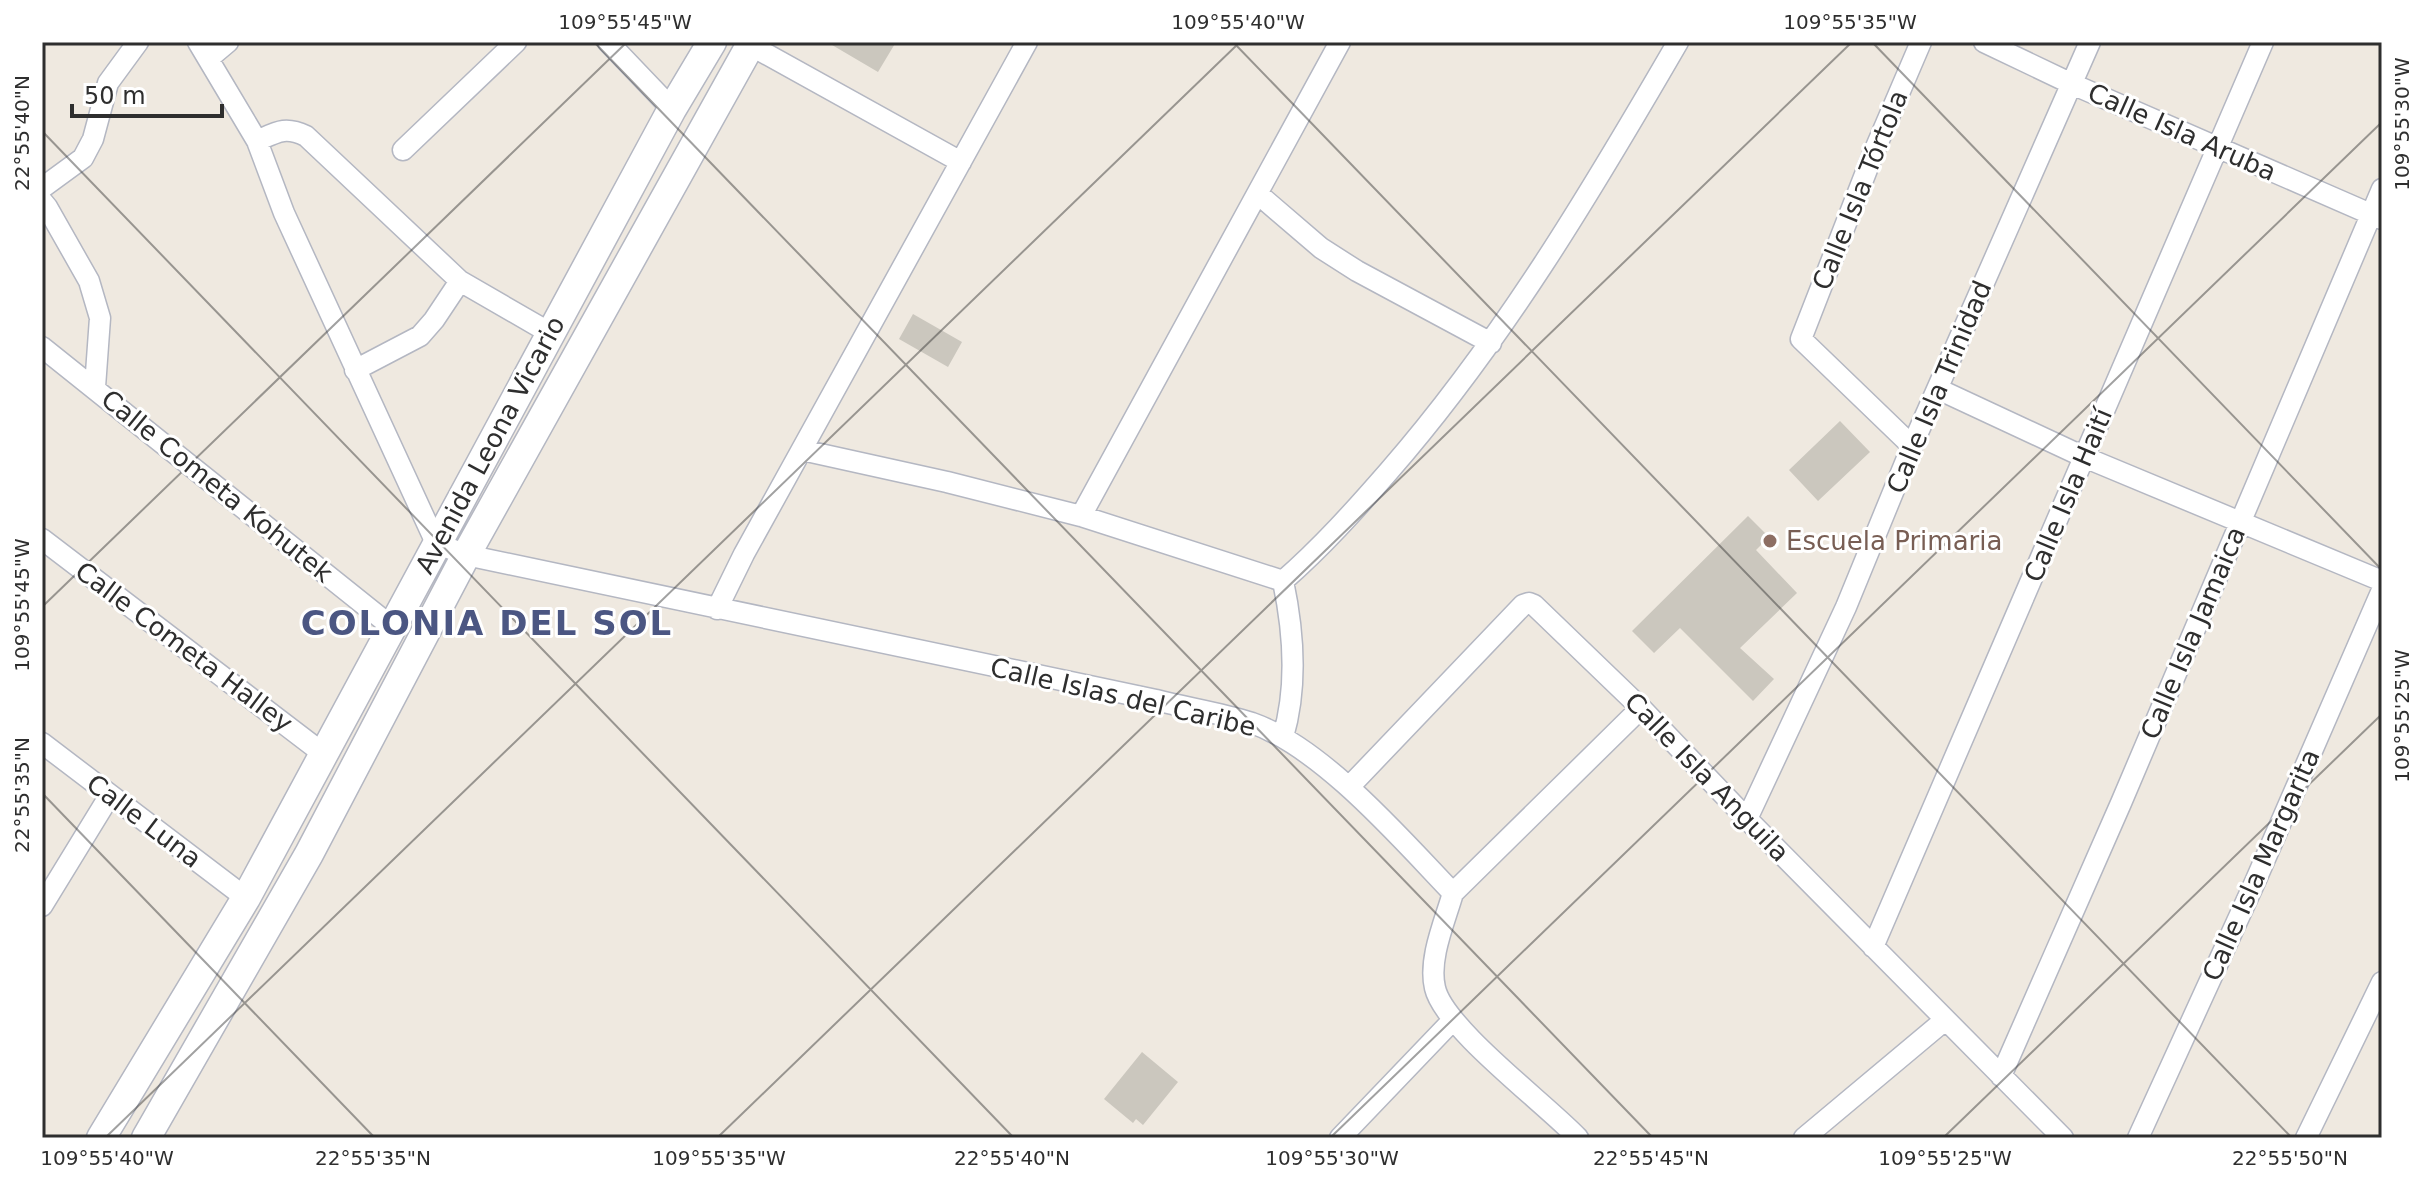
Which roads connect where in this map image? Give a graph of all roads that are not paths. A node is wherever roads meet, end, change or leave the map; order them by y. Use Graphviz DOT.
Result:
graph roads {
  1 [pos="138,42"];
  2 [pos="228,42"];
  3 [pos="516,42"];
  4 [pos="608,42"];
  5 [pos="712,42"];
  6 [pos="1027,42"];
  7 [pos="1340,42"];
  8 [pos="1678,42"];
  9 [pos="1921,42"];
  10 [pos="1984,42"];
  11 [pos="2090,42"];
  12 [pos="2263,42"];
  13 [pos="751,44"];
  14 [pos="204,50"];
  15 [pos="2072,84"];
  16 [pos="672,109"];
  17 [pos="257,141"];
  18 [pos="2218,148"];
  19 [pos="403,150"];
  20 [pos="961,162"];
  21 [pos="42,188"];
  22 [pos="2382,189"];
  23 [pos="1258,194"];
  24 [pos="42,201"];
  25 [pos="2376,216"];
  26 [pos="460,281"];
  27 [pos="550,333"];
  28 [pos="1491,343"];
  29 [pos="42,347"];
  30 [pos="355,370"];
  31 [pos="95,387"];
  32 [pos="1938,389"];
  33 [pos="1912,446"];
  34 [pos="802,450"];
  35 [pos="2084,457"];
  36 [pos="1081,516"];
  37 [pos="2239,524"];
  38 [pos="42,539"];
  39 [pos="436,543"];
  40 [pos="466,555"];
  41 [pos="1283,581"];
  42 [pos="2382,581"];
  43 [pos="2382,590"];
  44 [pos="717,609"];
  45 [pos="392,627"];
  46 [pos="1641,708"];
  47 [pos="1283,737"];
  48 [pos="42,743"];
  49 [pos="325,755"];
  50 [pos="1349,787"];
  51 [pos="110,795"];
  52 [pos="1747,819"];
  53 [pos="1453,893"];
  54 [pos="246,898"];
  55 [pos="42,906"];
  56 [pos="1873,947"];
  57 [pos="2382,982"];
  58 [pos="1945,1020"];
  59 [pos="1452,1021"];
  60 [pos="2001,1076"];
  61 [pos="2054,1135"];
  62 [pos="1573,1136"];
  63 [pos="101,1138"];
  64 [pos="146,1138"];
  65 [pos="1340,1138"];
  66 [pos="1804,1138"];
  67 [pos="2138,1138"];
  68 [pos="2306,1138"];
  1 -- 21 [label="street"];
  2 -- 14 [label="street"];
  3 -- 19 [label="street"];
  4 -- 16 [label="street"];
  5 -- 16 [label="street, Avenida Leona Vicario"];
  6 -- 20 [label="street"];
  7 -- 23 [label="street"];
  8 -- 28 [label="street"];
  9 -- 33 [label="street, Calle Isla Tórtola"];
  10 -- 15 [label="street, Calle Isla Aruba"];
  11 -- 15 [label="street, Calle Isla Trinidad"];
  12 -- 18 [label="street, Calle Isla Haití"];
  13 -- 20 [label="street"];
  13 -- 40 [label="street, Avenida Leona Vicario"];
  14 -- 17 [label="street"];
  15 -- 18 [label="street, Calle Isla Aruba"];
  15 -- 32 [label="street, Calle Isla Trinidad"];
  16 -- 27 [label="street, Avenida Leona Vicario"];
  17 -- 26 [label="street"];
  17 -- 30 [label="street"];
  18 -- 25 [label="street, Calle Isla Aruba"];
  18 -- 35 [label="street, Calle Isla Haití"];
  20 -- 34 [label="street"];
  22 -- 25 [label="street, Calle Isla Jamaica"];
  23 -- 28 [label="street"];
  23 -- 36 [label="street"];
  24 -- 31 [label="street"];
  25 -- 37 [label="street, Calle Isla Jamaica"];
  26 -- 27 [label="street"];
  26 -- 30 [label="street"];
  27 -- 39 [label="street, Avenida Leona Vicario"];
  28 -- 41 [label="street"];
  29 -- 31 [label="street, Calle Cometa Kohutek"];
  30 -- 39 [label="street"];
  31 -- 45 [label="street, Calle Cometa Kohutek"];
  32 -- 33 [label="street, Calle Isla Trinidad"];
  32 -- 35 [label="street"];
  33 -- 52 [label="street, Calle Isla Trinidad"];
  34 -- 36 [label="street"];
  34 -- 44 [label="street"];
  35 -- 37 [label="street"];
  35 -- 56 [label="street, Calle Isla Haití"];
  36 -- 41 [label="street"];
  37 -- 42 [label="street"];
  37 -- 60 [label="street, Calle Isla Jamaica"];
  38 -- 49 [label="street, Calle Cometa Halley"];
  39 -- 40 [label="street, Calle Islas del Caribe"];
  39 -- 45 [label="street, Avenida Leona Vicario"];
  40 -- 44 [label="street, Calle Islas del Caribe"];
  40 -- 64 [label="street, Avenida Leona Vicario"];
  41 -- 47 [label="street"];
  43 -- 67 [label="street, Calle Isla Margarita"];
  44 -- 47 [label="street, Calle Islas del Caribe"];
  45 -- 49 [label="street, Avenida Leona Vicario"];
  46 -- 50 [label="street, Calle Isla Anguila"];
  46 -- 52 [label="street, Calle Isla Anguila"];
  46 -- 53 [label="street"];
  47 -- 50 [label="street, Calle Islas del Caribe"];
  48 -- 51 [label="street, Calle Luna"];
  49 -- 54 [label="street, Avenida Leona Vicario"];
  50 -- 53 [label="street, Calle Islas del Caribe"];
  51 -- 54 [label="street, Calle Luna"];
  51 -- 55 [label="street"];
  52 -- 56 [label="street, Calle Isla Anguila"];
  53 -- 59 [label="street"];
  54 -- 63 [label="street, Avenida Leona Vicario"];
  56 -- 58 [label="street, Calle Isla Anguila"];
  57 -- 68 [label="street"];
  58 -- 60 [label="street, Calle Isla Anguila"];
  58 -- 66 [label="street"];
  59 -- 62 [label="street"];
  59 -- 65 [label="street"];
  60 -- 61 [label="street, Calle Isla Anguila"];
}
